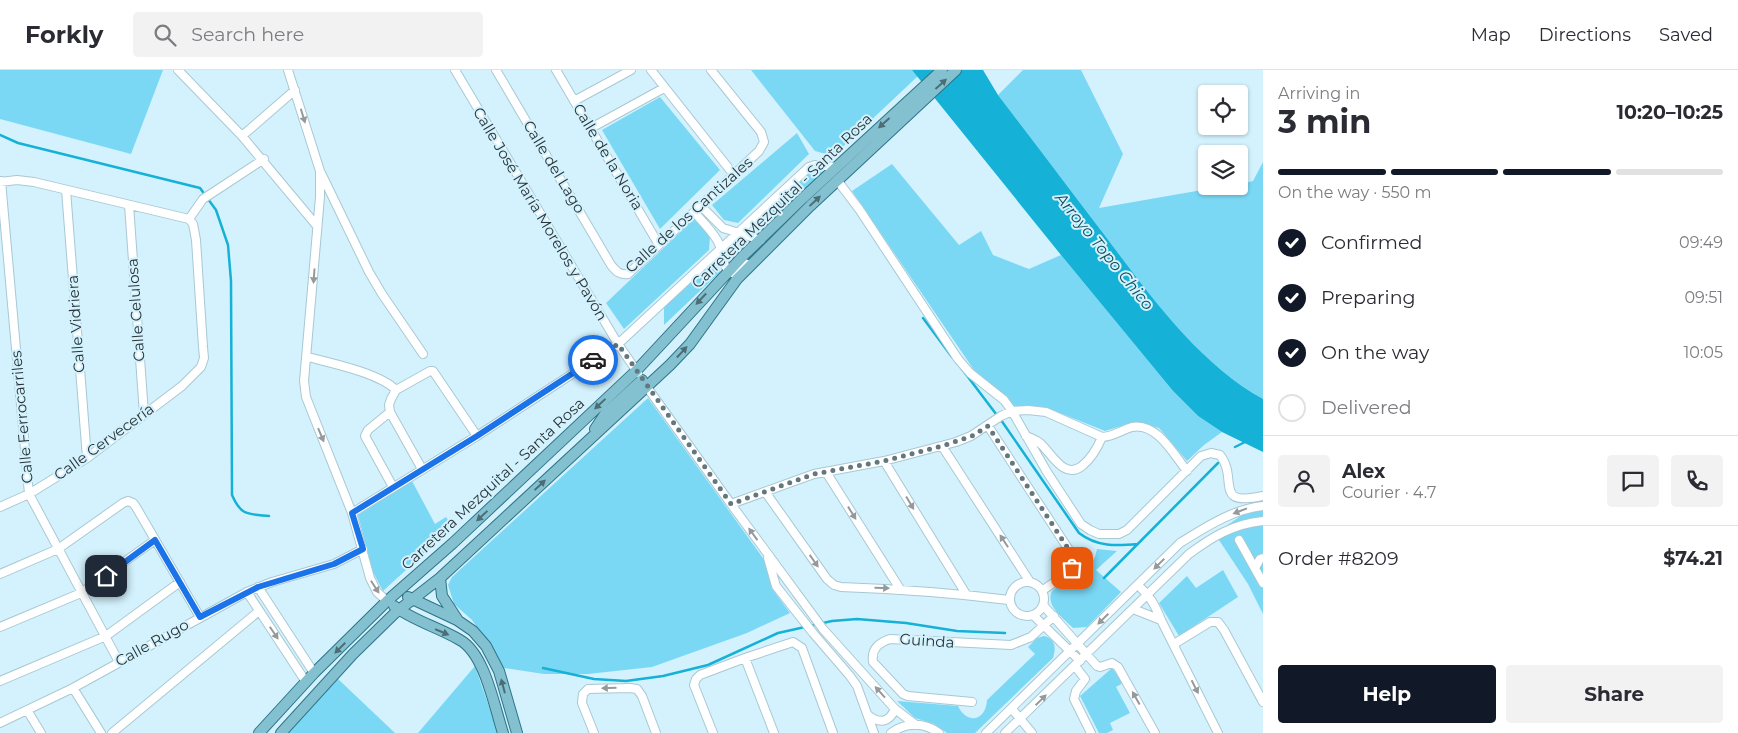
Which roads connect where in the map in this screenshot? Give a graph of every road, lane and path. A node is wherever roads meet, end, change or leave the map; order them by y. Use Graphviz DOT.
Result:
graph roads {
  1 [pos="178,70"];
  2 [pos="288,70"];
  3 [pos="455,70"];
  4 [pos="496,70"];
  5 [pos="556,70"];
  6 [pos="632,70"];
  7 [pos="651,70"];
  8 [pos="711,70"];
  9 [pos="942,70"];
  10 [pos="956,70"];
  11 [pos="664,88"];
  12 [pos="295,90"];
  13 [pos="923,94"];
  14 [pos="574,101"];
  15 [pos="591,128"];
  16 [pos="242,136"];
  17 [pos="264,160"];
  18 [pos="837,167"];
  19 [pos="320,170"];
  20 [pos="734,175"];
  21 [pos="837,180"];
  22 [pos="1,181"];
  23 [pos="66,190"];
  24 [pos="129,205"];
  25 [pos="701,206"];
  26 [pos="694,212"];
  27 [pos="188,219"];
  28 [pos="317,226"];
  29 [pos="738,233"];
  30 [pos="760,240"];
  31 [pos="660,245"];
  32 [pos="770,246"];
  33 [pos="721,249"];
  34 [pos="611,265"];
  35 [pos="728,271"];
  36 [pos="618,344"];
  37 [pos="423,354"];
  38 [pos="308,356"];
  39 [pos="636,371"];
  40 [pos="645,383"];
  41 [pos="396,390"];
  42 [pos="1012,411"];
  43 [pos="390,412"];
  44 [pos="144,414"];
  45 [pos="988,426"];
  46 [pos="477,436"];
  47 [pos="1026,436"];
  48 [pos="1102,438"];
  49 [pos="942,446"];
  50 [pos="87,458"];
  51 [pos="884,461"];
  52 [pos="422,469"];
  53 [pos="1187,471"];
  54 [pos="826,472"];
  55 [pos="393,487"];
  56 [pos="766,492"];
  57 [pos="29,494"];
  58 [pos="1263,496"];
  59 [pos="731,504"];
  60 [pos="1263,506"];
  61 [pos="0,507"];
  62 [pos="352,513"];
  63 [pos="1263,521"];
  64 [pos="155,540"];
  65 [pos="1239,540"];
  66 [pos="58,549"];
  67 [pos="363,549"];
  68 [pos="766,552"];
  69 [pos="1263,558"];
  70 [pos="1255,568"];
  71 [pos="0,574"];
  72 [pos="440,578"];
  73 [pos="180,582"];
  74 [pos="1030,582"];
  75 [pos="1263,583"];
  76 [pos="1138,585"];
  77 [pos="258,587"];
  78 [pos="900,589"];
  79 [pos="1042,591"];
  80 [pos="247,592"];
  81 [pos="81,593"];
  82 [pos="966,594"];
  83 [pos="1148,594"];
  84 [pos="412,598"];
  85 [pos="390,599"];
  86 [pos="1009,600"];
  87 [pos="1043,605"];
  88 [pos="1132,609"];
  89 [pos="399,610"];
  90 [pos="259,611"];
  91 [pos="1033,615"];
  92 [pos="1054,616"];
  93 [pos="200,617"];
  94 [pos="457,620"];
  95 [pos="1161,620"];
  96 [pos="1045,626"];
  97 [pos="0,627"];
  98 [pos="106,636"];
  99 [pos="1079,644"];
  100 [pos="1174,644"];
  101 [pos="296,647"];
  102 [pos="1070,651"];
  103 [pos="287,653"];
  104 [pos="1087,654"];
  105 [pos="745,658"];
  106 [pos="119,662"];
  107 [pos="1077,663"];
  108 [pos="314,674"];
  109 [pos="0,680"];
  110 [pos="306,682"];
  111 [pos="73,688"];
  112 [pos="972,702"];
  113 [pos="1263,702"];
  114 [pos="895,709"];
  115 [pos="1012,709"];
  116 [pos="27,710"];
  117 [pos="868,715"];
  118 [pos="1021,718"];
  119 [pos="0,723"];
  120 [pos="916,724"];
  121 [pos="1014,726"];
  122 [pos="41,733"];
  123 [pos="101,733"];
  124 [pos="112,733"];
  125 [pos="259,733"];
  126 [pos="281,733"];
  127 [pos="502,733"];
  128 [pos="517,733"];
  129 [pos="594,733"];
  130 [pos="656,733"];
  131 [pos="713,733"];
  132 [pos="774,733"];
  133 [pos="833,733"];
  134 [pos="874,733"];
  135 [pos="891,733"];
  136 [pos="939,733"];
  137 [pos="986,733"];
  138 [pos="1005,733"];
  139 [pos="1019,733"];
  140 [pos="1032,733"];
  141 [pos="1091,733"];
  142 [pos="1155,733"];
  143 [pos="1218,733"];
  1 -- 16 [label="street"];
  2 -- 12 [label="street"];
  3 -- 36 [label="street, Calle José María Morelos y Pavón"];
  4 -- 34 [label="street, Calle del Lago"];
  5 -- 14 [label="street, Calle de la Noria"];
  6 -- 14 [label="street"];
  7 -- 11 [label="street"];
  8 -- 20 [label="street, Calle de los Cantizales"];
  9 -- 13 [label="main road"];
  13 -- 10 [label="main road, Carretera Mezquital - Santa Rosa, one-way"];
  11 -- 15 [label="street"];
  11 -- 20 [label="street"];
  12 -- 16 [label="street"];
  12 -- 19 [label="street, one-way"];
  13 -- 18 [label="main road, Carretera Mezquital - Santa Rosa, one-way"];
  13 -- 21 [label="main road, Carretera Mezquital - Santa Rosa"];
  14 -- 15 [label="street, Calle de la Noria"];
  15 -- 31 [label="street, Calle de la Noria"];
  16 -- 17 [label="street"];
  17 -- 27 [label="street"];
  17 -- 28 [label="street"];
  18 -- 29 [label="street"];
  18 -- 30 [label="main road, Carretera Mezquital - Santa Rosa"];
  19 -- 28 [label="street"];
  19 -- 37 [label="street"];
  20 -- 25 [label="street, Calle de los Cantizales"];
  32 -- 21 [label="main road, Carretera Mezquital - Santa Rosa, one-way"];
  21 -- 42 [label="street"];
  22 -- 23 [label="street"];
  22 -- 57 [label="street, Calle Ferrocarriles"];
  23 -- 24 [label="street"];
  23 -- 50 [label="street, Calle Vidriera"];
  24 -- 27 [label="street"];
  24 -- 44 [label="street, Calle Celulosa"];
  25 -- 26 [label="street, Calle de los Cantizales"];
  25 -- 29 [label="street"];
  26 -- 31 [label="street, Calle de los Cantizales"];
  26 -- 33 [label="street"];
  27 -- 44 [label="street, Calle Cervecería"];
  28 -- 38 [label="street, one-way"];
  29 -- 30 [label="street"];
  29 -- 33 [label="street"];
  30 -- 35 [label="main road, Carretera Mezquital - Santa Rosa"];
  31 -- 34 [label="street, Calle de los Cantizales"];
  32 -- 35 [label="street"];
  40 -- 32 [label="main road, Carretera Mezquital - Santa Rosa, one-way"];
  33 -- 35 [label="street"];
  33 -- 36 [label="street"];
  35 -- 39 [label="main road, Carretera Mezquital - Santa Rosa, one-way"];
  36 -- 39 [label="street, Calle José María Morelos y Pavón"];
  36 -- 46 [label="street"];
  38 -- 41 [label="street"];
  38 -- 62 [label="street, one-way"];
  39 -- 40 [label="street, Calle José María Morelos y Pavón"];
  39 -- 85 [label="main road, Carretera Mezquital - Santa Rosa, one-way"];
  40 -- 59 [label="street, Calle José María Morelos y Pavón"];
  72 -- 40 [label="main road, Carretera Mezquital - Santa Rosa, one-way"];
  41 -- 43 [label="street"];
  41 -- 46 [label="street"];
  42 -- 45 [label="street"];
  42 -- 47 [label="street"];
  42 -- 48 [label="street"];
  43 -- 52 [label="street"];
  43 -- 55 [label="street"];
  44 -- 50 [label="street, Calle Cervecería"];
  45 -- 49 [label="street"];
  45 -- 79 [label="street"];
  46 -- 52 [label="street"];
  47 -- 48 [label="street"];
  47 -- 53 [label="street"];
  48 -- 53 [label="street"];
  49 -- 51 [label="street"];
  74 -- 49 [label="street, one-way"];
  50 -- 57 [label="street, Calle Cervecería"];
  51 -- 54 [label="street"];
  51 -- 82 [label="street, one-way"];
  52 -- 55 [label="street"];
  53 -- 58 [label="street"];
  54 -- 56 [label="street"];
  54 -- 78 [label="street, one-way"];
  55 -- 62 [label="street"];
  56 -- 59 [label="street"];
  56 -- 78 [label="street, one-way"];
  57 -- 61 [label="street, Calle Cervecería"];
  57 -- 66 [label="street, Calle Ferrocarriles"];
  68 -- 59 [label="street, Calle José María Morelos y Pavón, one-way"];
  60 -- 76 [label="street, one-way"];
  62 -- 67 [label="street"];
  63 -- 83 [label="street"];
  64 -- 66 [label="street"];
  64 -- 73 [label="street"];
  64 -- 81 [label="street"];
  65 -- 70 [label="street"];
  66 -- 71 [label="street"];
  66 -- 81 [label="street, Calle Ferrocarriles"];
  67 -- 77 [label="street, Calle Rugo"];
  67 -- 85 [label="street, one-way"];
  114 -- 68 [label="street, Calle José María Morelos y Pavón, one-way"];
  68 -- 117 [label="street, Calle José María Morelos y Pavón"];
  69 -- 70 [label="street"];
  70 -- 75 [label="street"];
  72 -- 84 [label="main road, Carretera Mezquital - Santa Rosa"];
  72 -- 94 [label="main road"];
  73 -- 93 [label="street"];
  73 -- 98 [label="street"];
  74 -- 79 [label="street"];
  74 -- 86 [label="street"];
  76 -- 83 [label="street"];
  76 -- 99 [label="street, one-way"];
  77 -- 80 [label="street, Calle Rugo"];
  77 -- 101 [label="street"];
  78 -- 82 [label="street"];
  79 -- 87 [label="street"];
  80 -- 90 [label="street"];
  80 -- 93 [label="street, Calle Rugo"];
  81 -- 97 [label="street"];
  81 -- 98 [label="street, Calle Ferrocarriles"];
  82 -- 86 [label="street"];
  83 -- 88 [label="street"];
  83 -- 95 [label="street"];
  84 -- 85 [label="main road"];
  84 -- 89 [label="main road, Carretera Mezquital - Santa Rosa"];
  84 -- 94 [label="main road"];
  85 -- 89 [label="main road"];
  85 -- 108 [label="main road, Carretera Mezquital - Santa Rosa, one-way"];
  86 -- 91 [label="street"];
  87 -- 91 [label="street"];
  87 -- 92 [label="street"];
  88 -- 95 [label="street"];
  88 -- 104 [label="street"];
  89 -- 126 [label="main road, Carretera Mezquital - Santa Rosa"];
  89 -- 127 [label="main road, one-way"];
  90 -- 103 [label="street, one-way"];
  90 -- 124 [label="street"];
  91 -- 96 [label="street"];
  92 -- 96 [label="street"];
  92 -- 99 [label="street"];
  93 -- 106 [label="street, Calle Rugo"];
  128 -- 94 [label="main road, one-way"];
  95 -- 100 [label="street"];
  96 -- 102 [label="street"];
  96 -- 112 [label="street, Guinda"];
  98 -- 106 [label="street, Calle Ferrocarriles"];
  98 -- 109 [label="street"];
  99 -- 102 [label="street"];
  99 -- 104 [label="street"];
  100 -- 113 [label="street"];
  100 -- 143 [label="street, one-way"];
  101 -- 103 [label="street"];
  101 -- 108 [label="street"];
  102 -- 107 [label="street"];
  102 -- 115 [label="street"];
  103 -- 110 [label="street"];
  104 -- 107 [label="street"];
  142 -- 104 [label="street, one-way"];
  105 -- 131 [label="street"];
  105 -- 132 [label="street"];
  105 -- 133 [label="street"];
  106 -- 111 [label="street, Calle Rugo"];
  118 -- 107 [label="street, one-way"];
  107 -- 141 [label="street"];
  108 -- 110 [label="main road, Carretera Mezquital - Santa Rosa"];
  110 -- 125 [label="main road, Carretera Mezquital - Santa Rosa"];
  111 -- 116 [label="street, Calle Rugo"];
  111 -- 123 [label="street"];
  114 -- 117 [label="street"];
  114 -- 120 [label="street, Calle José María Morelos y Pavón"];
  115 -- 118 [label="street"];
  115 -- 137 [label="street"];
  116 -- 119 [label="street, Calle Rugo"];
  116 -- 122 [label="street"];
  117 -- 134 [label="street, Calle José María Morelos y Pavón"];
  118 -- 121 [label="street"];
  118 -- 140 [label="street"];
  120 -- 135 [label="street"];
  120 -- 136 [label="street, Calle José María Morelos y Pavón"];
  121 -- 138 [label="street"];
  121 -- 139 [label="street"];
  130 -- 129 [label="street, one-way"];
}
